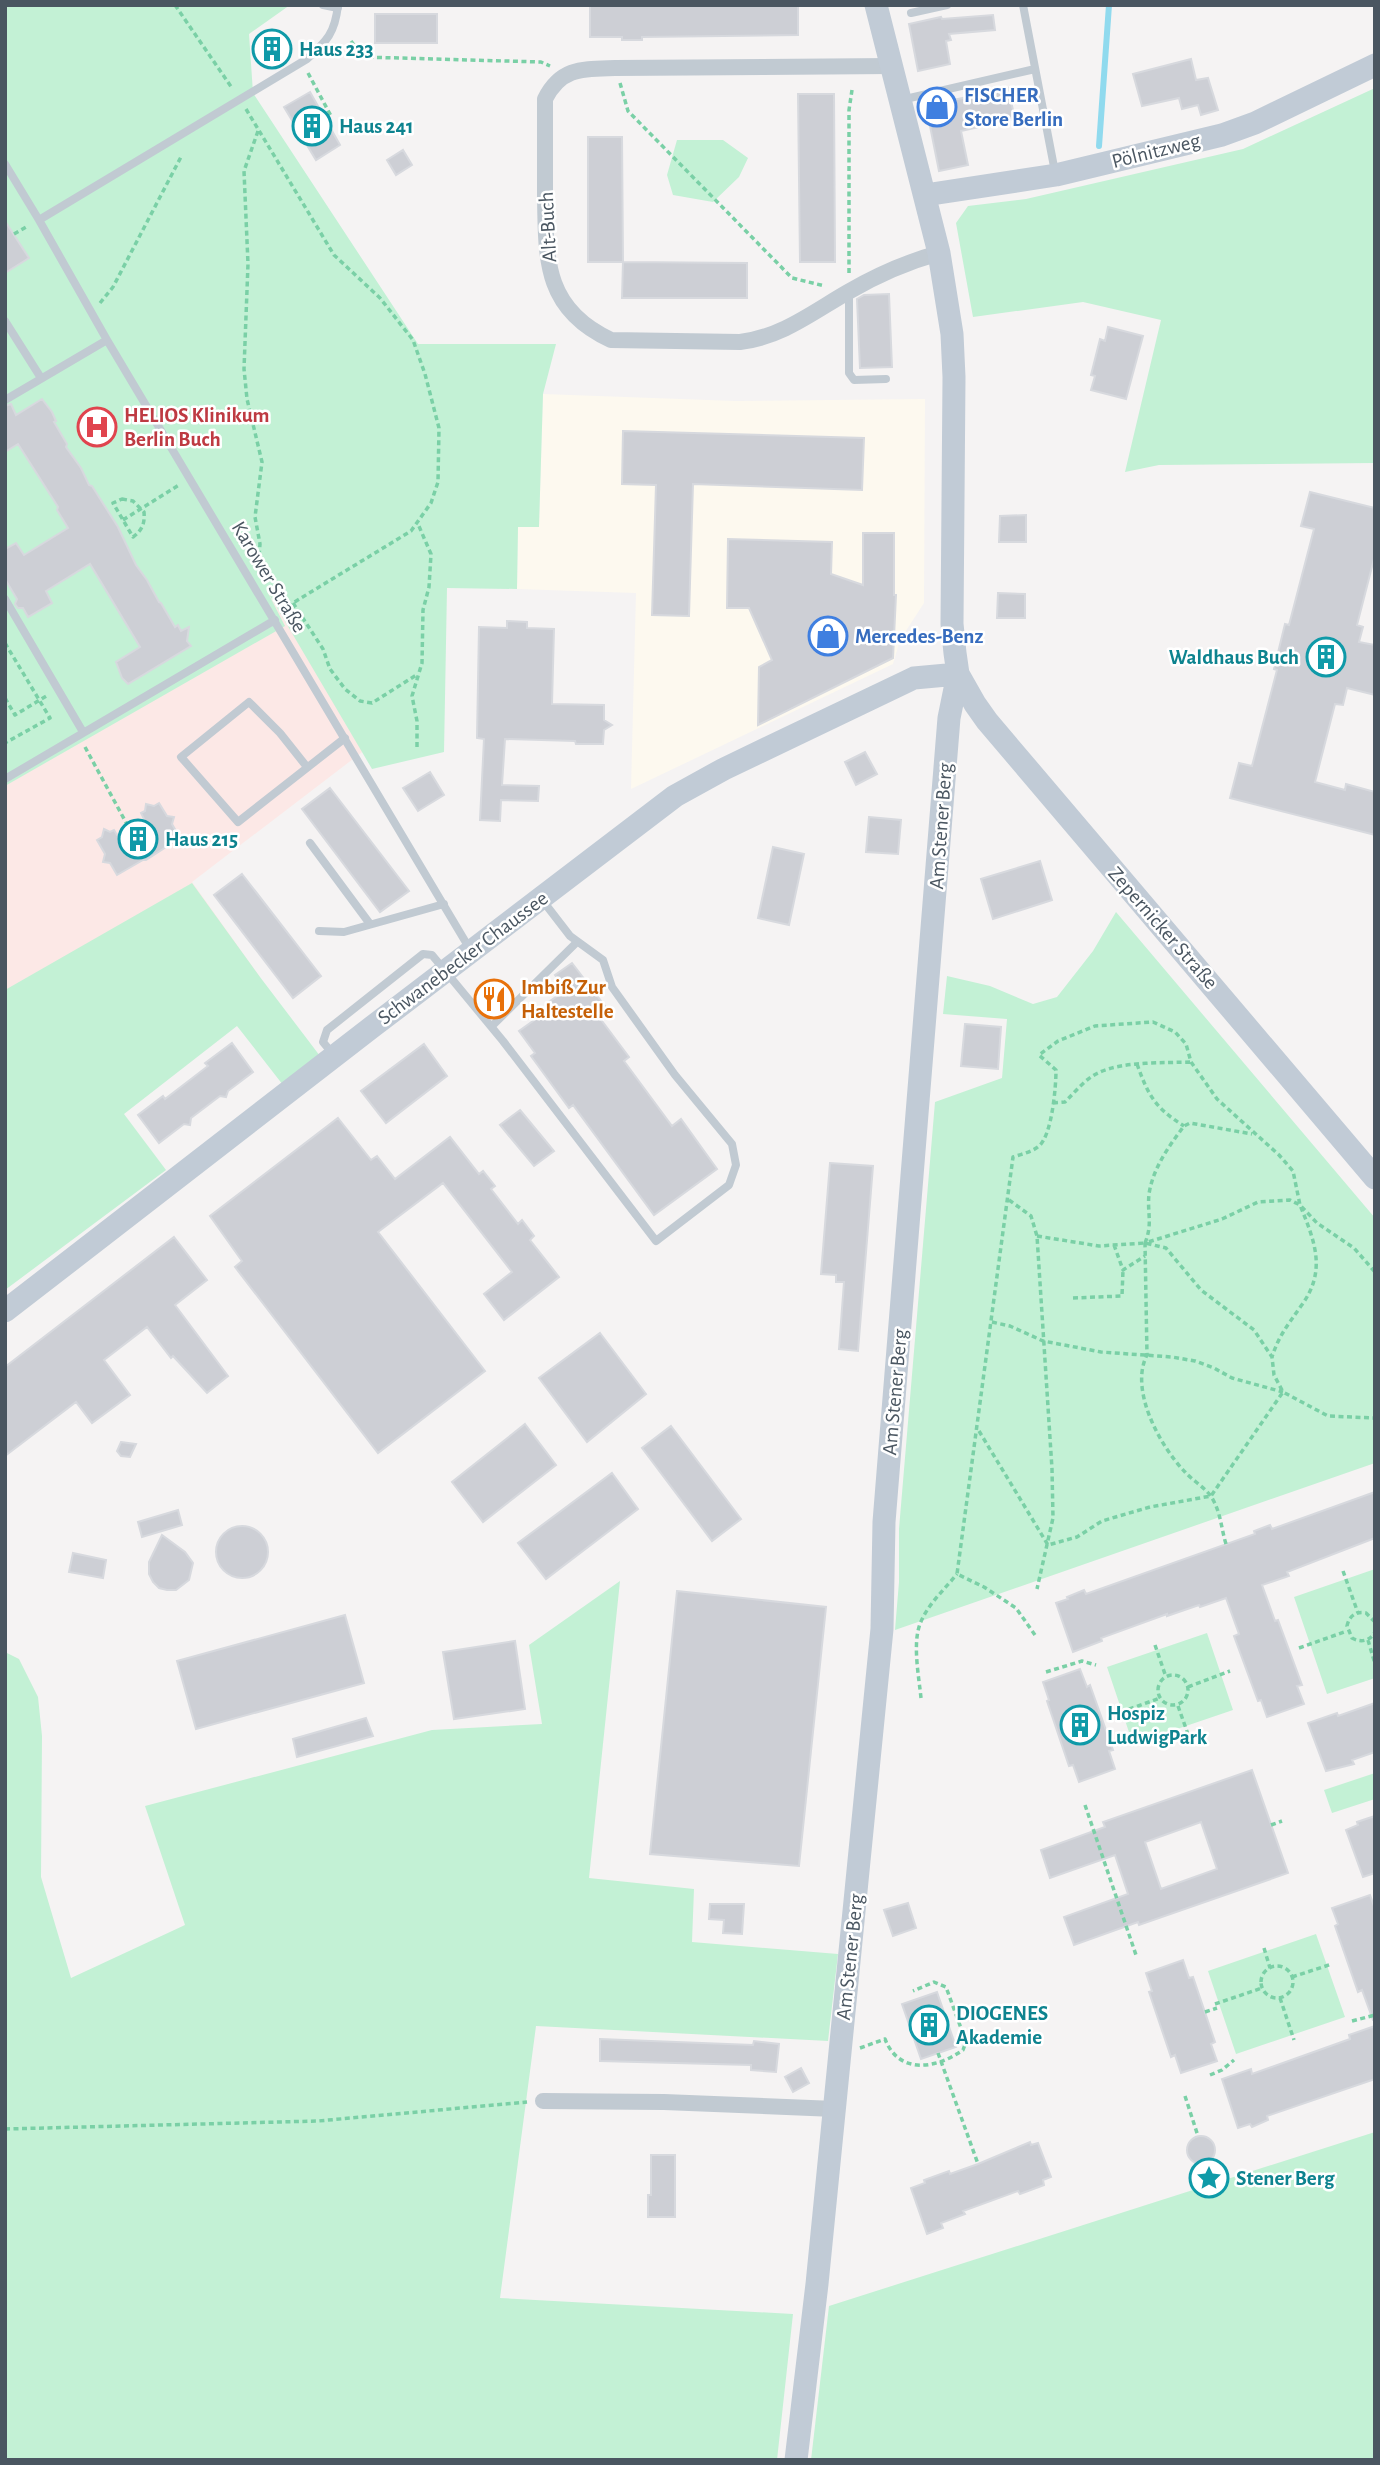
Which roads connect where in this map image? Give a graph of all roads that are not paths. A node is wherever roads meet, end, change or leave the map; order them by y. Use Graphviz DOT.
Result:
graph roads {
  1 [pos="323,5"];
  2 [pos="876,5"];
  3 [pos="947,5"];
  4 [pos="1023,5"];
  5 [pos="338,7"];
  6 [pos="911,13"];
  7 [pos="1375,65"];
  8 [pos="892,66"];
  9 [pos="1035,69"];
  10 [pos="900,100"];
  11 [pos="5,164"];
  12 [pos="1056,175"];
  13 [pos="925,195"];
  14 [pos="39,220"];
  15 [pos="939,253"];
  16 [pos="849,292"];
  17 [pos="5,321"];
  18 [pos="107,340"];
  19 [pos="41,379"];
  20 [pos="886,379"];
  21 [pos="5,400"];
  22 [pos="5,599"];
  23 [pos="273,618"];
  24 [pos="958,674"];
  25 [pos="80,734"];
  26 [pos="345,738"];
  27 [pos="307,767"];
  28 [pos="5,779"];
  29 [pos="310,843"];
  30 [pos="541,898"];
  31 [pos="444,904"];
  32 [pos="370,924"];
  33 [pos="319,931"];
  34 [pos="577,942"];
  35 [pos="472,952"];
  36 [pos="446,971"];
  37 [pos="492,1026"];
  38 [pos="1375,1178"];
  39 [pos="5,1311"];
  40 [pos="543,2101"];
  41 [pos="835,2109"];
  42 [pos="796,2460"];
  1 -- 5 [label="lane"];
  2 -- 8 [label="main road"];
  3 -- 6 [label="lane"];
  4 -- 9 [label="lane"];
  5 -- 14 [label="lane"];
  7 -- 12 [label="main road, Pölnitzweg"];
  8 -- 10 [label="main road"];
  8 -- 16 [label="street, Alt-Buch"];
  9 -- 10 [label="lane"];
  9 -- 12 [label="lane"];
  10 -- 13 [label="main road"];
  11 -- 14 [label="lane, Karower Straße"];
  12 -- 13 [label="main road, Pölnitzweg"];
  13 -- 15 [label="main road"];
  14 -- 18 [label="lane, Karower Straße"];
  15 -- 16 [label="street, Alt-Buch"];
  15 -- 24 [label="main road"];
  16 -- 20 [label="lane"];
  17 -- 19 [label="lane"];
  18 -- 19 [label="lane"];
  18 -- 23 [label="lane, Karower Straße"];
  19 -- 21 [label="lane"];
  22 -- 25 [label="lane"];
  23 -- 25 [label="lane"];
  23 -- 26 [label="lane, Karower Straße"];
  24 -- 30 [label="main road, Schwanebecker Chaussee"];
  24 -- 38 [label="main road, Zepernicker Straße"];
  24 -- 41 [label="main road, Am Stener Berg"];
  25 -- 28 [label="lane"];
  26 -- 27 [label="lane"];
  26 -- 31 [label="lane, Karower Straße"];
  27 -- 27 [label="lane"];
  29 -- 32 [label="lane"];
  30 -- 34 [label="lane"];
  30 -- 35 [label="main road, Schwanebecker Chaussee"];
  31 -- 32 [label="lane"];
  31 -- 35 [label="lane, Karower Straße"];
  32 -- 33 [label="lane"];
  34 -- 37 [label="lane"];
  34 -- 37 [label="lane"];
  35 -- 36 [label="main road, Schwanebecker Chaussee"];
  36 -- 37 [label="lane"];
  36 -- 39 [label="main road, Schwanebecker Chaussee"];
  40 -- 41 [label="street"];
  41 -- 42 [label="main road, Am Stener Berg"];
}
